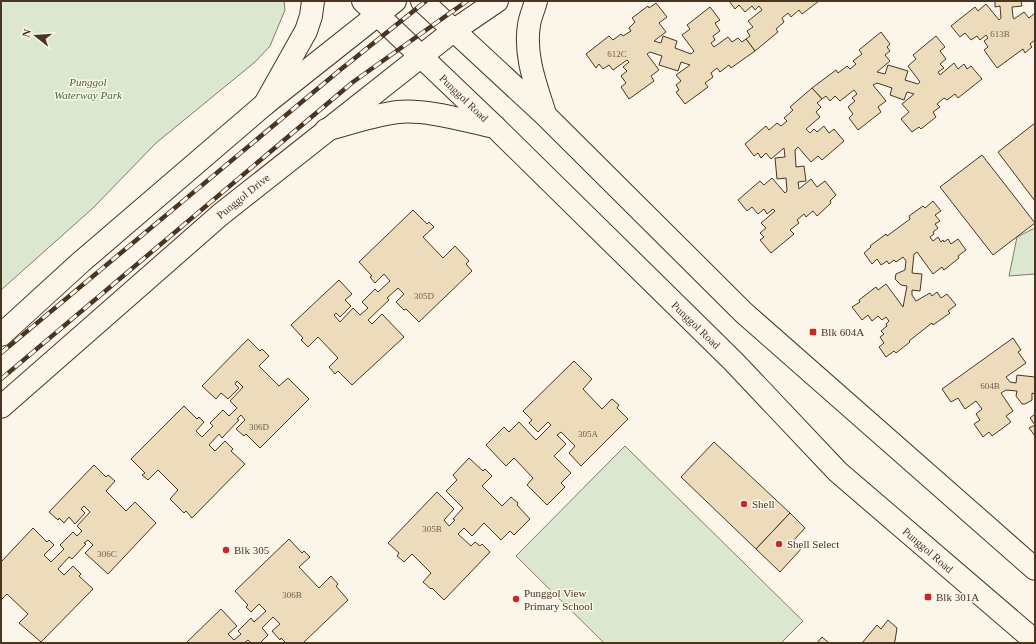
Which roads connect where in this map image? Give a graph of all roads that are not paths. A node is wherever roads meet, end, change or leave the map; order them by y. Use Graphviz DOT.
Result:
graph roads {
  1 [pos="313,1"];
  2 [pos="395,1"];
  3 [pos="422,1"];
  4 [pos="497,1"];
  5 [pos="536,1"];
  6 [pos="370,8"];
  7 [pos="453,31"];
  8 [pos="421,56"];
  9 [pos="265,104"];
  10 [pos="545,115"];
  11 [pos="495,127"];
  12 [pos="326,130"];
  13 [pos="1,335"];
  14 [pos="1,407"];
  15 [pos="1035,569"];
  16 [pos="1035,641"];
  1 -- 9 [label="main road"];
  2 -- 6 [label="main road"];
  3 -- 7 [label="main road"];
  4 -- 7 [label="main road, Punggol Drive"];
  5 -- 10 [label="main road"];
  6 -- 8 [label="main road, Punggol Road"];
  6 -- 9 [label="main road"];
  7 -- 8 [label="main road, Punggol Drive"];
  7 -- 10 [label="main road"];
  8 -- 11 [label="main road, Punggol Road"];
  8 -- 12 [label="main road, Punggol Drive"];
  9 -- 13 [label="main road"];
  10 -- 15 [label="main road"];
  11 -- 12 [label="main road"];
  11 -- 16 [label="main road, Punggol Road"];
  12 -- 14 [label="main road, Punggol Drive"];
}
